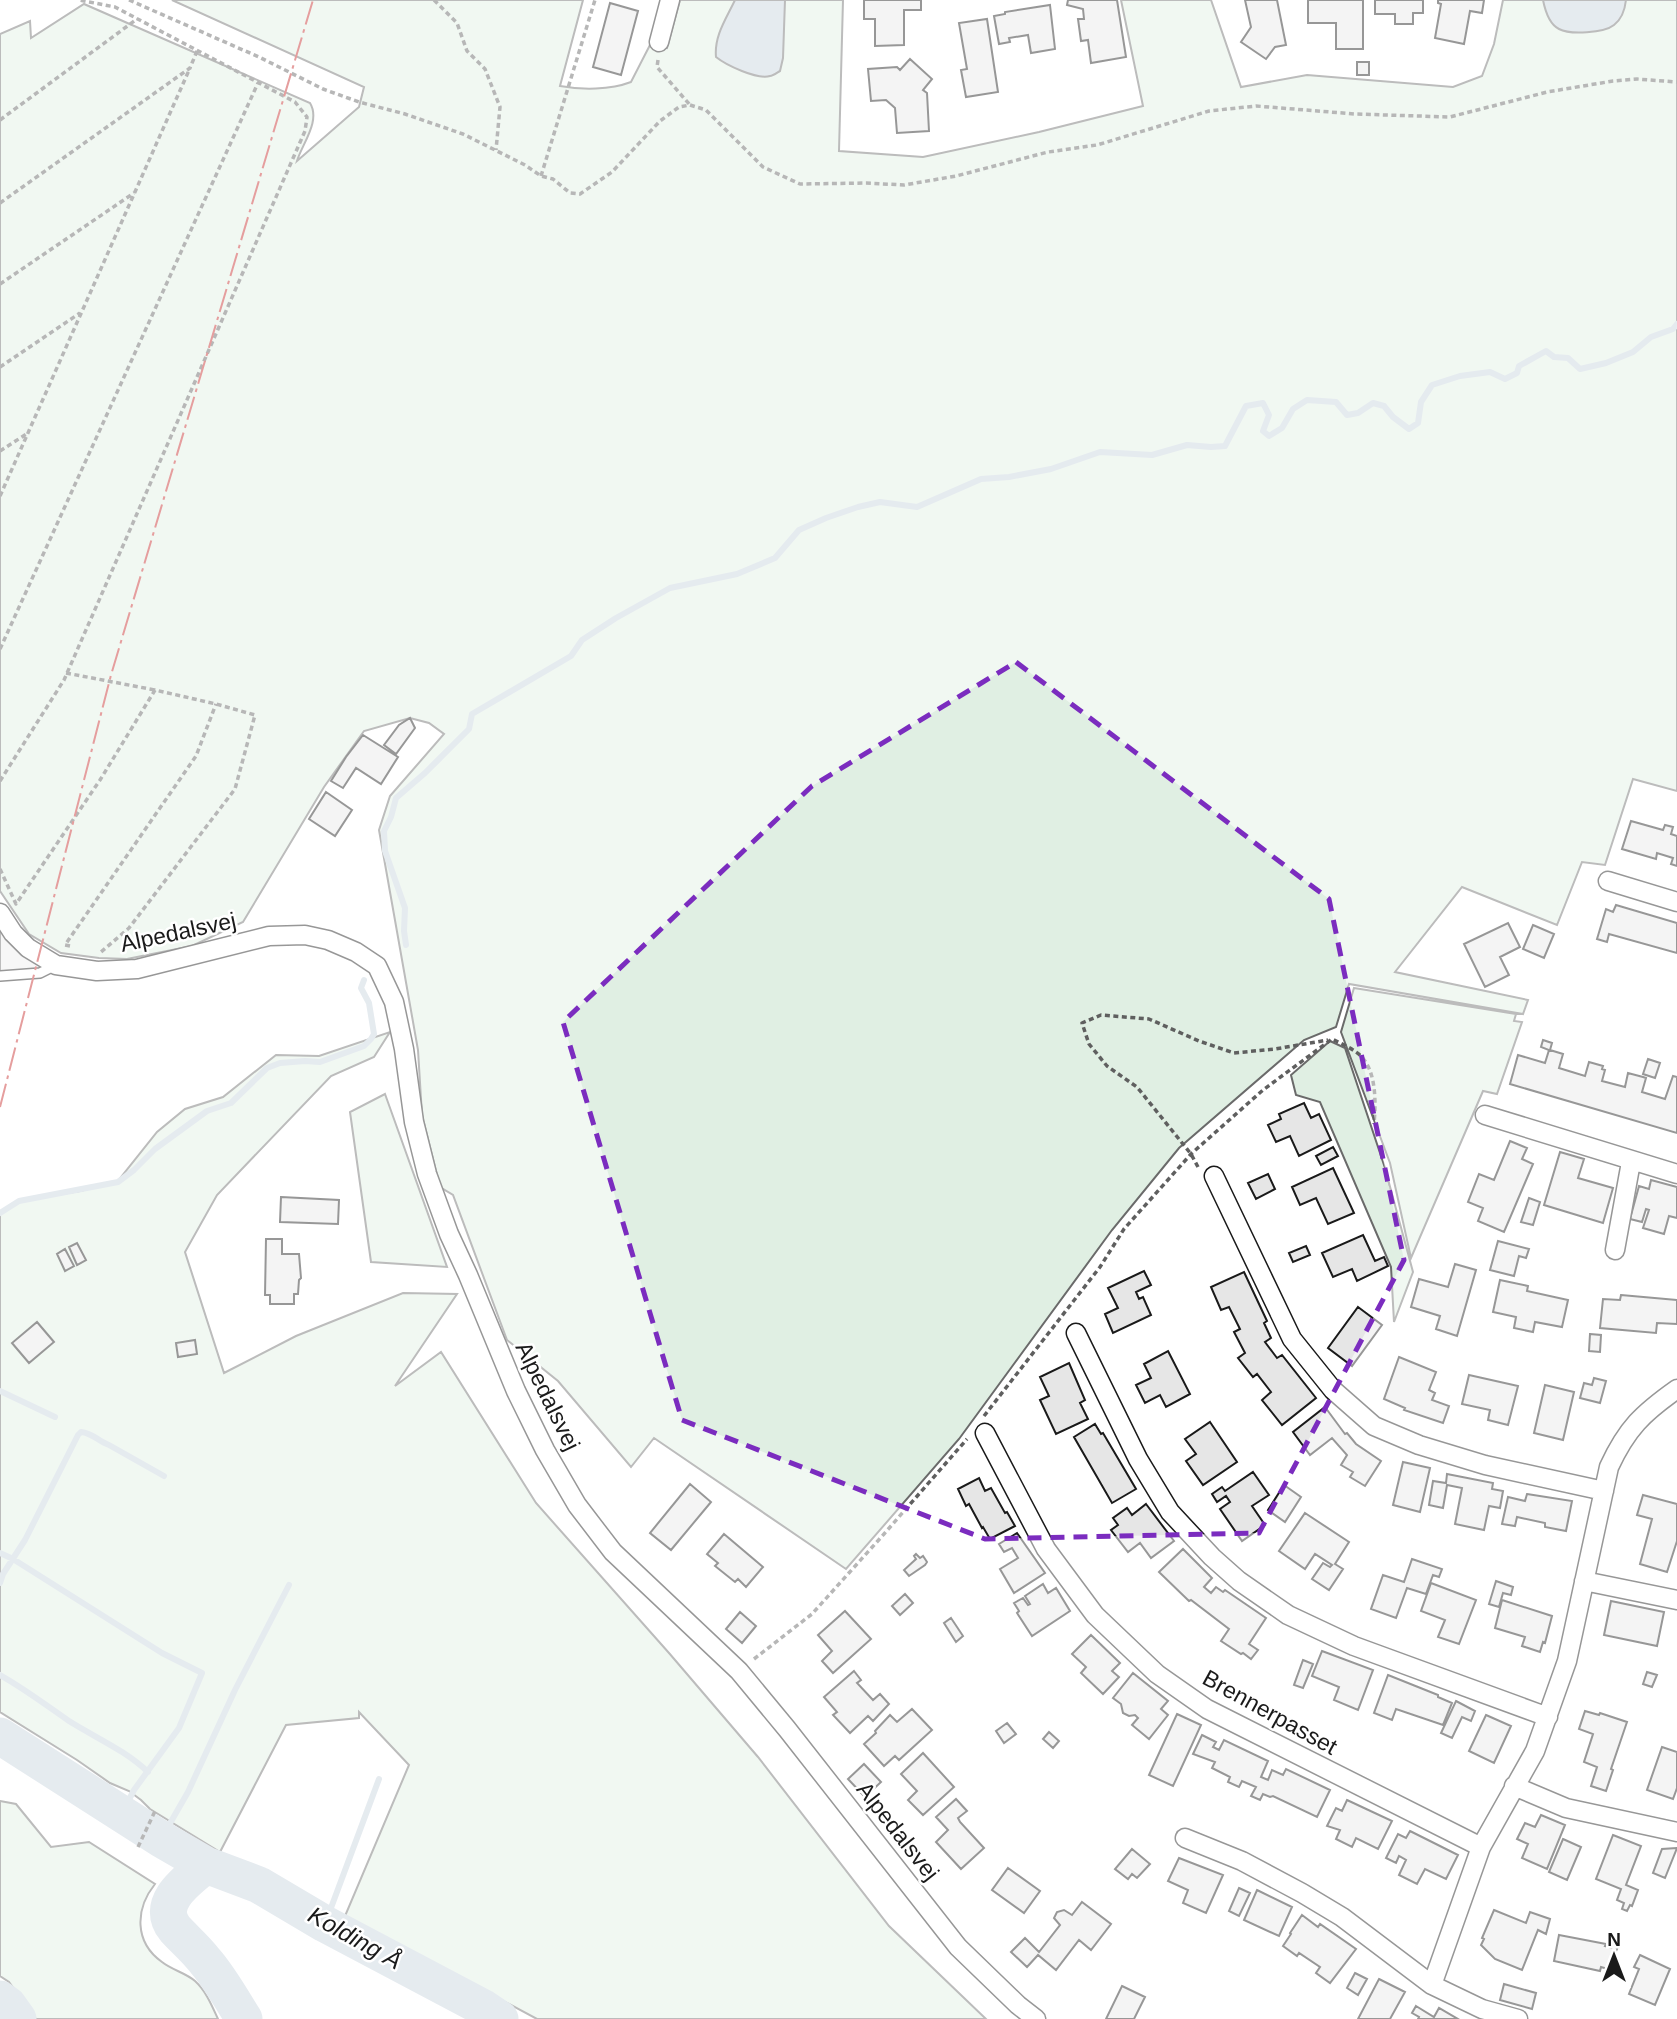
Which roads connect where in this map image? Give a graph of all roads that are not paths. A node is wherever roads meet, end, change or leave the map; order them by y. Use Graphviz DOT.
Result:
graph roads {
  1 [pos="670,0"];
  2 [pos="659,41"];
  3 [pos="1608,881"];
  4 [pos="1677,902"];
  5 [pos="0,913"];
  6 [pos="56,965"];
  7 [pos="0,976"];
  8 [pos="1485,1115"];
  9 [pos="1631,1162"];
  10 [pos="1677,1174"];
  11 [pos="1214,1176"];
  12 [pos="1615,1250"];
  13 [pos="1076,1333"];
  14 [pos="1677,1389"];
  15 [pos="978,1430"];
  16 [pos="1604,1491"];
  17 [pos="1584,1581"];
  18 [pos="1677,1600"];
  19 [pos="1548,1717"];
  20 [pos="1514,1786"];
  21 [pos="1677,1832"];
  22 [pos="1185,1838"];
  23 [pos="1480,1847"];
  24 [pos="1432,1985"];
  25 [pos="1036,2019"];
  26 [pos="1518,2019"];
  1 -- 2 [label="street"];
  3 -- 4 [label="street"];
  5 -- 6 [label="street, Alpedalsvej"];
  6 -- 7 [label="lane, Alpedalsvej"];
  6 -- 25 [label="street, Alpedalsvej"];
  8 -- 9 [label="street"];
  9 -- 10 [label="street"];
  9 -- 12 [label="street"];
  11 -- 16 [label="street"];
  13 -- 19 [label="street"];
  14 -- 16 [label="street"];
  15 -- 23 [label="street, Brennerpasset"];
  16 -- 17 [label="street"];
  17 -- 18 [label="street"];
  17 -- 19 [label="street"];
  19 -- 20 [label="street"];
  20 -- 21 [label="street"];
  20 -- 23 [label="street"];
  22 -- 24 [label="street"];
  23 -- 24 [label="street"];
  24 -- 26 [label="street"];
}
